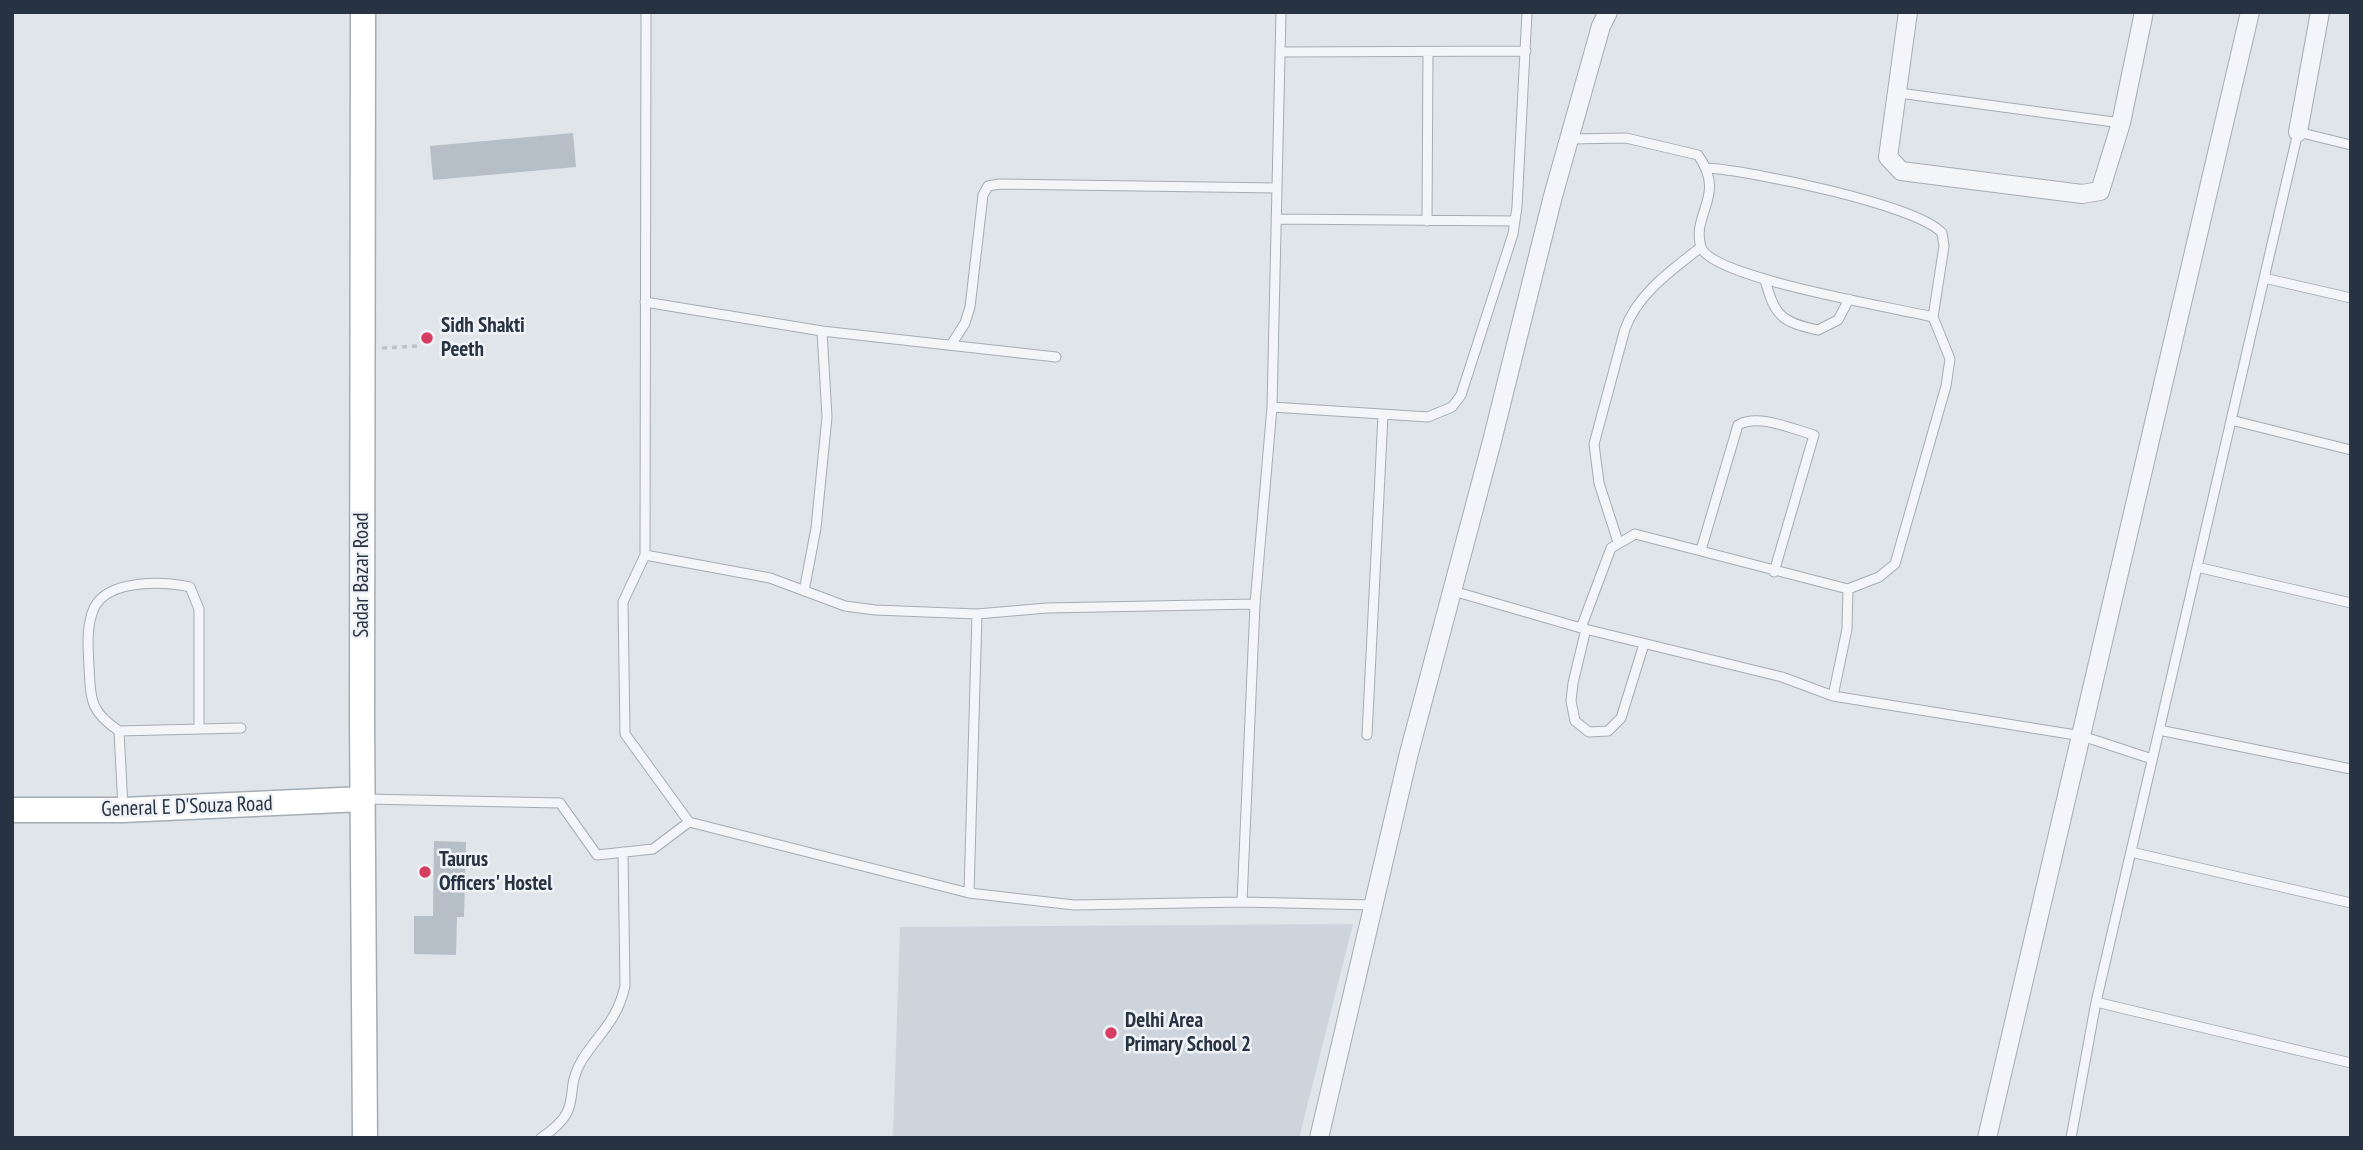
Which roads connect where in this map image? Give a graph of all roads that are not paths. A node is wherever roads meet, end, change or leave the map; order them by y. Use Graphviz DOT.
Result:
graph roads {
  1 [pos="363,12"];
  2 [pos="646,12"];
  3 [pos="1281,12"];
  4 [pos="1527,12"];
  5 [pos="1608,12"];
  6 [pos="1908,12"];
  7 [pos="2144,12"];
  8 [pos="2250,12"];
  9 [pos="2320,12"];
  10 [pos="1526,51"];
  11 [pos="1280,52"];
  12 [pos="1428,52"];
  13 [pos="1899,93"];
  14 [pos="2121,123"];
  15 [pos="2298,132"];
  16 [pos="1571,139"];
  17 [pos="2351,145"];
  18 [pos="1707,167"];
  19 [pos="1277,188"];
  20 [pos="1276,219"];
  21 [pos="1427,220"];
  22 [pos="1515,221"];
  23 [pos="1701,247"];
  24 [pos="2264,278"];
  25 [pos="1765,280"];
  26 [pos="2351,298"];
  27 [pos="1849,299"];
  28 [pos="645,302"];
  29 [pos="1934,317"];
  30 [pos="822,331"];
  31 [pos="951,345"];
  32 [pos="1056,357"];
  33 [pos="1272,407"];
  34 [pos="1383,415"];
  35 [pos="2231,420"];
  36 [pos="2351,450"];
  37 [pos="1618,542"];
  38 [pos="1700,550"];
  39 [pos="645,555"];
  40 [pos="2197,567"];
  41 [pos="1774,572"];
  42 [pos="1848,589"];
  43 [pos="804,591"];
  44 [pos="1453,591"];
  45 [pos="2351,603"];
  46 [pos="1255,604"];
  47 [pos="976,614"];
  48 [pos="1583,629"];
  49 [pos="1644,644"];
  50 [pos="1833,696"];
  51 [pos="199,727"];
  52 [pos="241,728"];
  53 [pos="2159,730"];
  54 [pos="119,731"];
  55 [pos="1367,735"];
  56 [pos="2082,736"];
  57 [pos="2152,759"];
  58 [pos="2351,769"];
  59 [pos="362,799"];
  60 [pos="12,810"];
  61 [pos="123,810"];
  62 [pos="690,821"];
  63 [pos="623,852"];
  64 [pos="2131,852"];
  65 [pos="969,893"];
  66 [pos="1242,902"];
  67 [pos="2351,903"];
  68 [pos="1373,905"];
  69 [pos="2096,1002"];
  70 [pos="2351,1063"];
  71 [pos="365,1138"];
  72 [pos="541,1138"];
  73 [pos="1319,1138"];
  74 [pos="1987,1138"];
  75 [pos="2071,1138"];
  1 -- 59 [label="street, Sadar Bazar Road"];
  2 -- 28 [label="lane"];
  3 -- 11 [label="lane"];
  4 -- 10 [label="lane"];
  5 -- 16 [label="street"];
  6 -- 13 [label="street"];
  7 -- 14 [label="street"];
  8 -- 56 [label="street"];
  9 -- 15 [label="street"];
  10 -- 12 [label="lane"];
  10 -- 22 [label="lane"];
  11 -- 12 [label="lane"];
  11 -- 19 [label="lane"];
  12 -- 21 [label="lane"];
  13 -- 14 [label="lane"];
  13 -- 14 [label="street"];
  15 -- 17 [label="lane"];
  15 -- 24 [label="lane"];
  16 -- 18 [label="lane"];
  16 -- 44 [label="street"];
  18 -- 23 [label="lane"];
  18 -- 29 [label="lane"];
  19 -- 20 [label="lane"];
  19 -- 31 [label="lane"];
  20 -- 21 [label="lane"];
  20 -- 33 [label="lane"];
  21 -- 22 [label="lane"];
  22 -- 34 [label="lane"];
  23 -- 25 [label="lane"];
  23 -- 37 [label="lane"];
  24 -- 26 [label="lane"];
  24 -- 35 [label="lane"];
  25 -- 27 [label="lane"];
  25 -- 27 [label="lane"];
  27 -- 29 [label="lane"];
  28 -- 30 [label="lane"];
  28 -- 39 [label="lane"];
  29 -- 42 [label="lane"];
  30 -- 31 [label="lane"];
  30 -- 43 [label="lane"];
  31 -- 32 [label="lane"];
  33 -- 34 [label="lane"];
  33 -- 46 [label="lane"];
  34 -- 55 [label="lane"];
  35 -- 36 [label="lane"];
  35 -- 40 [label="lane"];
  37 -- 38 [label="lane"];
  37 -- 48 [label="lane"];
  38 -- 41 [label="lane"];
  38 -- 41 [label="lane"];
  39 -- 43 [label="lane"];
  39 -- 62 [label="lane"];
  40 -- 45 [label="lane"];
  40 -- 53 [label="lane"];
  41 -- 42 [label="lane"];
  42 -- 50 [label="lane"];
  43 -- 47 [label="lane"];
  44 -- 48 [label="lane"];
  44 -- 68 [label="street"];
  46 -- 47 [label="lane"];
  46 -- 66 [label="lane"];
  47 -- 65 [label="lane"];
  48 -- 49 [label="lane"];
  48 -- 49 [label="lane"];
  49 -- 50 [label="lane"];
  50 -- 56 [label="lane"];
  51 -- 52 [label="lane"];
  51 -- 54 [label="lane"];
  51 -- 54 [label="lane"];
  53 -- 57 [label="lane"];
  53 -- 58 [label="lane"];
  54 -- 61 [label="lane"];
  56 -- 57 [label="lane"];
  56 -- 74 [label="street"];
  57 -- 64 [label="lane"];
  59 -- 61 [label="street, General E D'Souza Road"];
  59 -- 63 [label="lane"];
  59 -- 71 [label="street, Sadar Bazar Road"];
  60 -- 61 [label="street, General E D'Souza Road"];
  62 -- 63 [label="lane"];
  62 -- 65 [label="lane"];
  63 -- 72 [label="lane"];
  64 -- 67 [label="lane"];
  64 -- 69 [label="lane"];
  65 -- 66 [label="lane"];
  66 -- 68 [label="lane"];
  68 -- 73 [label="street"];
  69 -- 70 [label="lane"];
  69 -- 75 [label="lane"];
}
